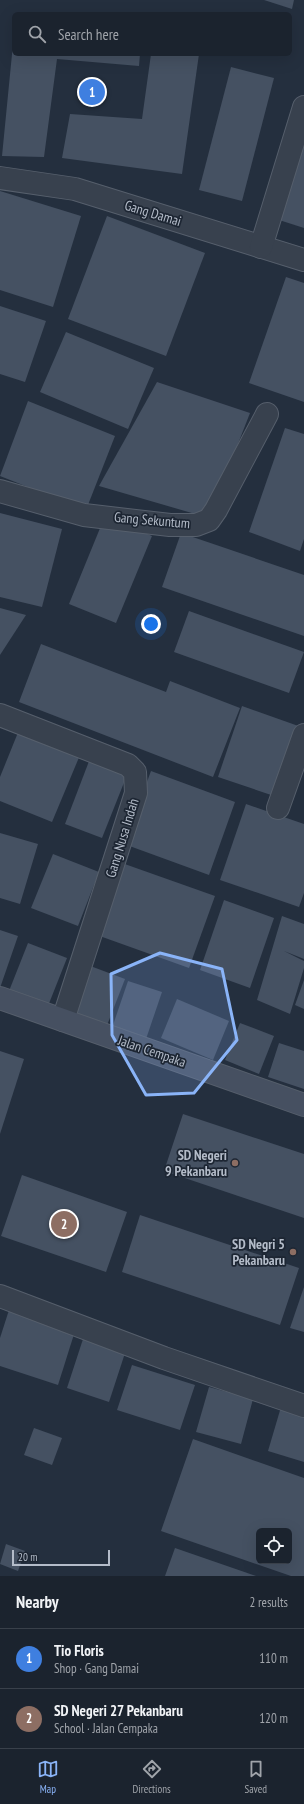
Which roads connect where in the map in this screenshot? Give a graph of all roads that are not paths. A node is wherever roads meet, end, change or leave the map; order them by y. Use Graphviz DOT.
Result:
graph roads {
  1 [pos="304,108"];
  2 [pos="0,178"];
  3 [pos="261,247"];
  4 [pos="304,260"];
  5 [pos="267,414"];
  6 [pos="0,491"];
  7 [pos="0,715"];
  8 [pos="304,735"];
  9 [pos="278,808"];
  10 [pos="0,998"];
  11 [pos="63,1020"];
  12 [pos="304,1105"];
  13 [pos="0,1296"];
  14 [pos="304,1406"];
  1 -- 3 [label="street"];
  2 -- 3 [label="street, Gang Damai"];
  3 -- 4 [label="street, Gang Damai"];
  5 -- 6 [label="street, Gang Sekuntum"];
  7 -- 11 [label="street, Gang Nusa Indah"];
  8 -- 9 [label="street"];
  10 -- 11 [label="street, Jalan Cempaka"];
  11 -- 12 [label="street, Jalan Cempaka"];
  13 -- 14 [label="street"];
}
